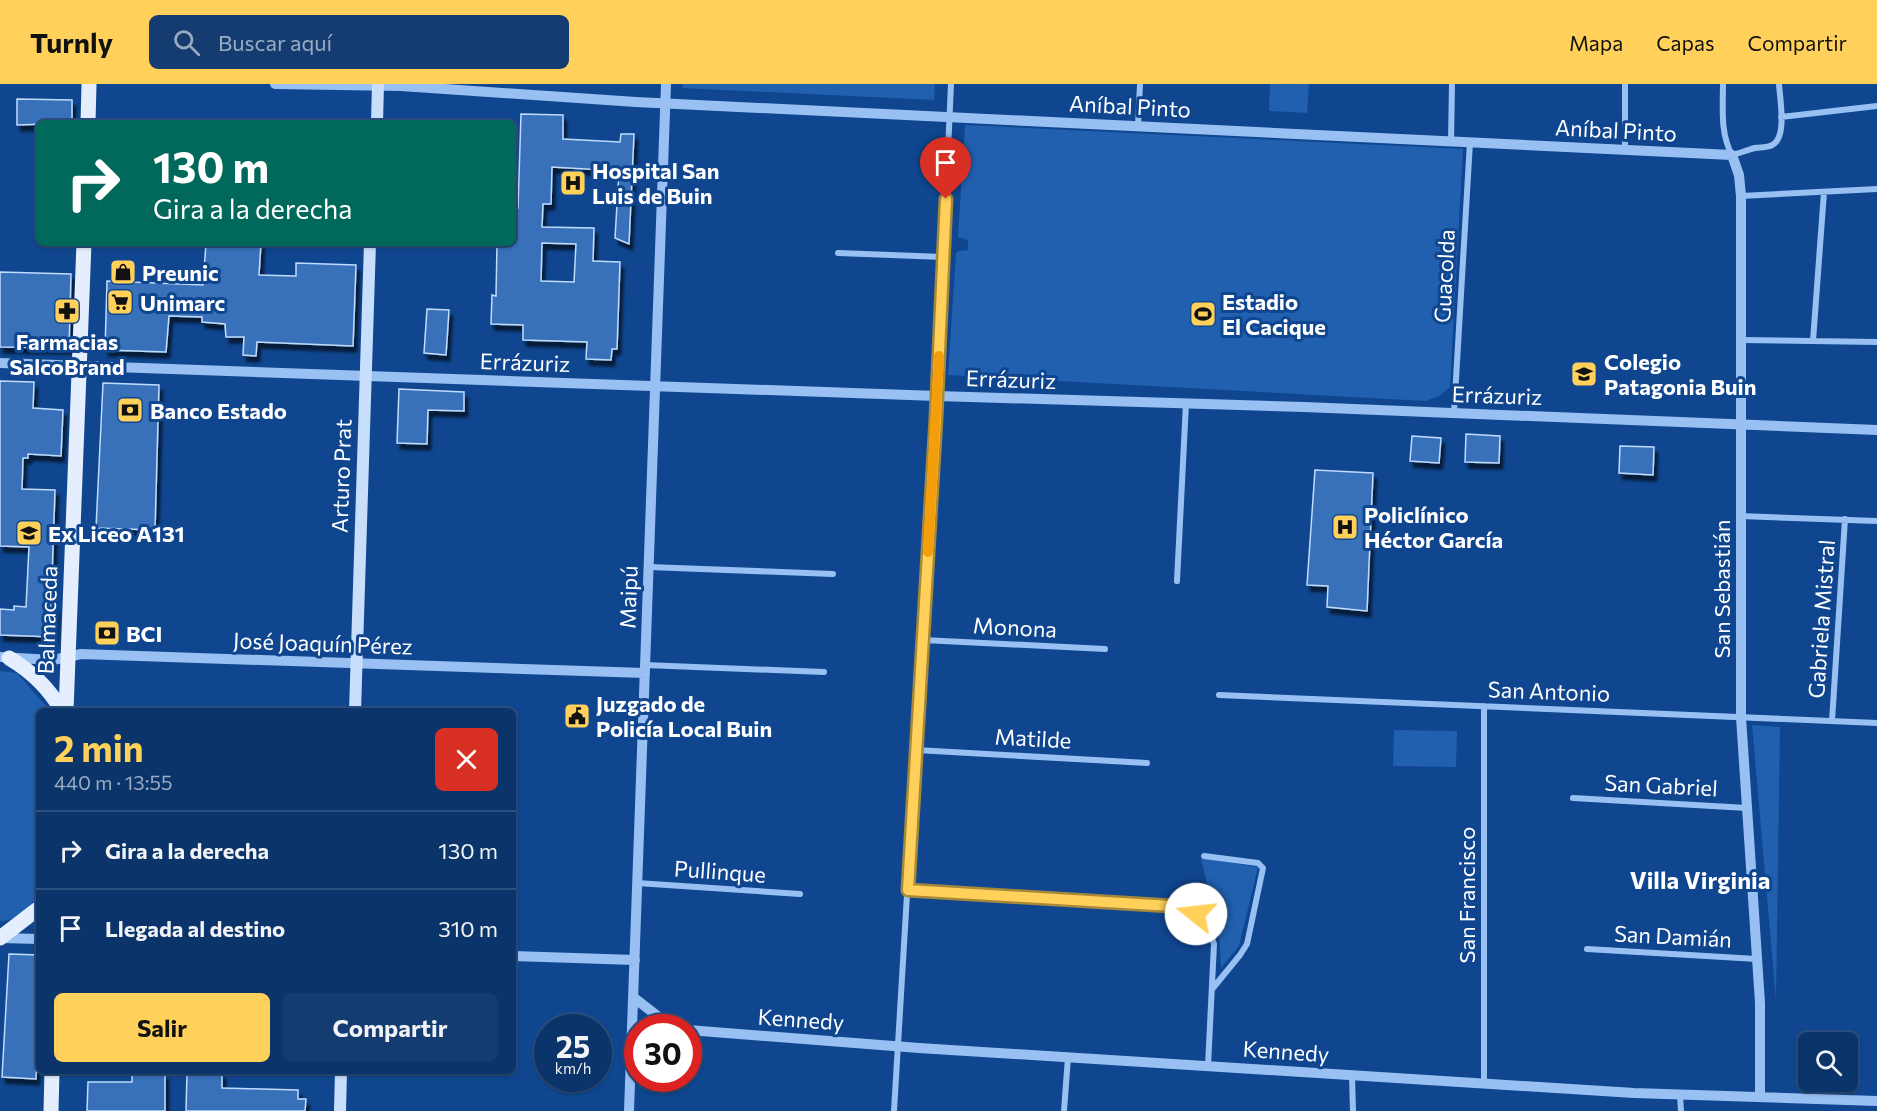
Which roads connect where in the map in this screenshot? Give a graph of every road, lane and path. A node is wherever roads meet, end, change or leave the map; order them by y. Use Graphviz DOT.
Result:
graph roads {
  1 [pos="89,84"];
  2 [pos="275,84"];
  3 [pos="666,84"];
  4 [pos="951,84"];
  5 [pos="1140,84"];
  6 [pos="1452,84"];
  7 [pos="1625,84"];
  8 [pos="1723,84"];
  9 [pos="1779,84"];
  10 [pos="378,85"];
  11 [pos="666,103"];
  12 [pos="1877,106"];
  13 [pos="950,117"];
  14 [pos="1781,117"];
  15 [pos="88,120"];
  16 [pos="377,120"];
  17 [pos="1138,126"];
  18 [pos="1450,141"];
  19 [pos="1470,142"];
  20 [pos="1625,149"];
  21 [pos="1732,155"];
  22 [pos="1877,189"];
  23 [pos="1824,192"];
  24 [pos="1741,196"];
  25 [pos="84,246"];
  26 [pos="370,246"];
  27 [pos="838,253"];
  28 [pos="943,257"];
  29 [pos="1740,340"];
  30 [pos="1813,341"];
  31 [pos="1877,342"];
  32 [pos="0,363"];
  33 [pos="79,366"];
  34 [pos="365,376"];
  35 [pos="655,385"];
  36 [pos="937,396"];
  37 [pos="1185,403"];
  38 [pos="1454,413"];
  39 [pos="1740,425"];
  40 [pos="1877,430"];
  41 [pos="1740,516"];
  42 [pos="1845,519"];
  43 [pos="1877,520"];
  44 [pos="649,567"];
  45 [pos="833,574"];
  46 [pos="1177,581"];
  47 [pos="922,640"];
  48 [pos="1106,649"];
  49 [pos="4,657"];
  50 [pos="68,657"];
  51 [pos="357,664"];
  52 [pos="645,669"];
  53 [pos="824,672"];
  54 [pos="1219,695"];
  55 [pos="1484,706"];
  56 [pos="62,708"];
  57 [pos="64,708"];
  58 [pos="355,708"];
  59 [pos="1741,717"];
  60 [pos="1832,721"];
  61 [pos="1877,723"];
  62 [pos="916,750"];
  63 [pos="1147,763"];
  64 [pos="1573,798"];
  65 [pos="1747,808"];
  66 [pos="1204,856"];
  67 [pos="637,883"];
  68 [pos="908,890"];
  69 [pos="800,894"];
  70 [pos="36,910"];
  71 [pos="0,938"];
  72 [pos="36,939"];
  73 [pos="1587,950"];
  74 [pos="516,956"];
  75 [pos="1757,959"];
  76 [pos="635,960"];
  77 [pos="1212,988"];
  78 [pos="633,997"];
  79 [pos="632,1014"];
  80 [pos="655,1014"];
  81 [pos="702,1030"];
  82 [pos="898,1046"];
  83 [pos="1068,1057"];
  84 [pos="1208,1066"];
  85 [pos="52,1074"];
  86 [pos="341,1074"];
  87 [pos="1352,1075"];
  88 [pos="1484,1083"];
  89 [pos="630,1092"];
  90 [pos="1680,1095"];
  91 [pos="1760,1097"];
  92 [pos="1877,1101"];
  93 [pos="51,1111"];
  94 [pos="340,1111"];
  95 [pos="629,1111"];
  96 [pos="894,1111"];
  97 [pos="1064,1111"];
  98 [pos="1353,1111"];
  99 [pos="1681,1111"];
  1 -- 15 [label="main road"];
  2 -- 10 [label="street, Aníbal Pinto"];
  3 -- 11 [label="street, Maipú"];
  4 -- 13 [label="street"];
  5 -- 17 [label="street"];
  6 -- 18 [label="street"];
  7 -- 20 [label="street"];
  8 -- 21 [label="street, San Sebastián"];
  9 -- 14 [label="street"];
  10 -- 11 [label="street, Aníbal Pinto"];
  10 -- 16 [label="main road"];
  11 -- 13 [label="street, Aníbal Pinto"];
  11 -- 35 [label="street, Maipú"];
  12 -- 14 [label="street"];
  13 -- 17 [label="street, Aníbal Pinto"];
  13 -- 28 [label="street"];
  14 -- 21 [label="street"];
  17 -- 18 [label="street, Aníbal Pinto"];
  18 -- 19 [label="street, Aníbal Pinto"];
  19 -- 20 [label="street, Aníbal Pinto"];
  19 -- 38 [label="street, Guacolda"];
  20 -- 21 [label="street, Aníbal Pinto"];
  21 -- 24 [label="street, San Sebastián"];
  22 -- 23 [label="street"];
  23 -- 24 [label="street"];
  23 -- 30 [label="street"];
  24 -- 29 [label="street, San Sebastián"];
  25 -- 33 [label="main road, Balmaceda"];
  26 -- 34 [label="main road, Arturo Prat"];
  27 -- 28 [label="street"];
  28 -- 36 [label="street"];
  29 -- 30 [label="street"];
  29 -- 39 [label="street, San Sebastián"];
  30 -- 31 [label="street"];
  32 -- 33 [label="street, Errázuriz"];
  33 -- 34 [label="street, Errázuriz"];
  33 -- 50 [label="main road, Balmaceda"];
  34 -- 35 [label="street, Errázuriz"];
  34 -- 51 [label="main road, Arturo Prat"];
  35 -- 36 [label="street, Errázuriz"];
  35 -- 44 [label="street, Maipú"];
  36 -- 37 [label="street, Errázuriz"];
  36 -- 47 [label="street"];
  37 -- 38 [label="street, Errázuriz"];
  37 -- 46 [label="street"];
  38 -- 39 [label="street, Errázuriz"];
  39 -- 40 [label="street, Errázuriz"];
  39 -- 41 [label="street, San Sebastián"];
  41 -- 42 [label="street"];
  41 -- 59 [label="street, San Sebastián"];
  42 -- 43 [label="street"];
  42 -- 60 [label="street, Gabriela Mistral"];
  44 -- 45 [label="street"];
  44 -- 52 [label="street, Maipú"];
  47 -- 48 [label="street, Monona"];
  47 -- 62 [label="street"];
  49 -- 50 [label="street, José Joaquín Pérez"];
  49 -- 56 [label="main road"];
  50 -- 51 [label="street, José Joaquín Pérez"];
  50 -- 57 [label="main road, Balmaceda"];
  51 -- 52 [label="street, José Joaquín Pérez"];
  51 -- 58 [label="main road, Arturo Prat"];
  52 -- 53 [label="street"];
  52 -- 67 [label="street, Maipú"];
  54 -- 55 [label="street, San Antonio"];
  55 -- 59 [label="street, San Antonio"];
  55 -- 88 [label="street, San Francisco"];
  59 -- 60 [label="street, San Antonio"];
  59 -- 65 [label="street, San Sebastián"];
  60 -- 61 [label="street, San Antonio"];
  62 -- 63 [label="street, Matilde"];
  62 -- 68 [label="street"];
  64 -- 65 [label="street, San Gabriel"];
  65 -- 75 [label="street, San Sebastián"];
  66 -- 77 [label="street"];
  67 -- 69 [label="street, Pullinque"];
  67 -- 76 [label="street, Maipú"];
  68 -- 77 [label="street"];
  68 -- 82 [label="street"];
  70 -- 71 [label="main road"];
  71 -- 72 [label="street"];
  73 -- 75 [label="street, San Damián"];
  74 -- 76 [label="street"];
  75 -- 91 [label="street, San Sebastián"];
  76 -- 78 [label="street, Maipú"];
  77 -- 84 [label="street"];
  78 -- 79 [label="street, Maipú"];
  78 -- 80 [label="street, Kennedy"];
  81 -- 82 [label="street, Kennedy"];
  82 -- 83 [label="street, Kennedy"];
  82 -- 96 [label="street"];
  83 -- 84 [label="street, Kennedy"];
  83 -- 97 [label="street"];
  84 -- 87 [label="street, Kennedy"];
  85 -- 93 [label="main road"];
  86 -- 94 [label="main road"];
  87 -- 88 [label="street, Kennedy"];
  87 -- 98 [label="street"];
  88 -- 90 [label="street, Kennedy"];
  89 -- 95 [label="street, Maipú"];
  90 -- 91 [label="street, Kennedy"];
  90 -- 99 [label="street"];
  91 -- 92 [label="street, Kennedy"];
}
